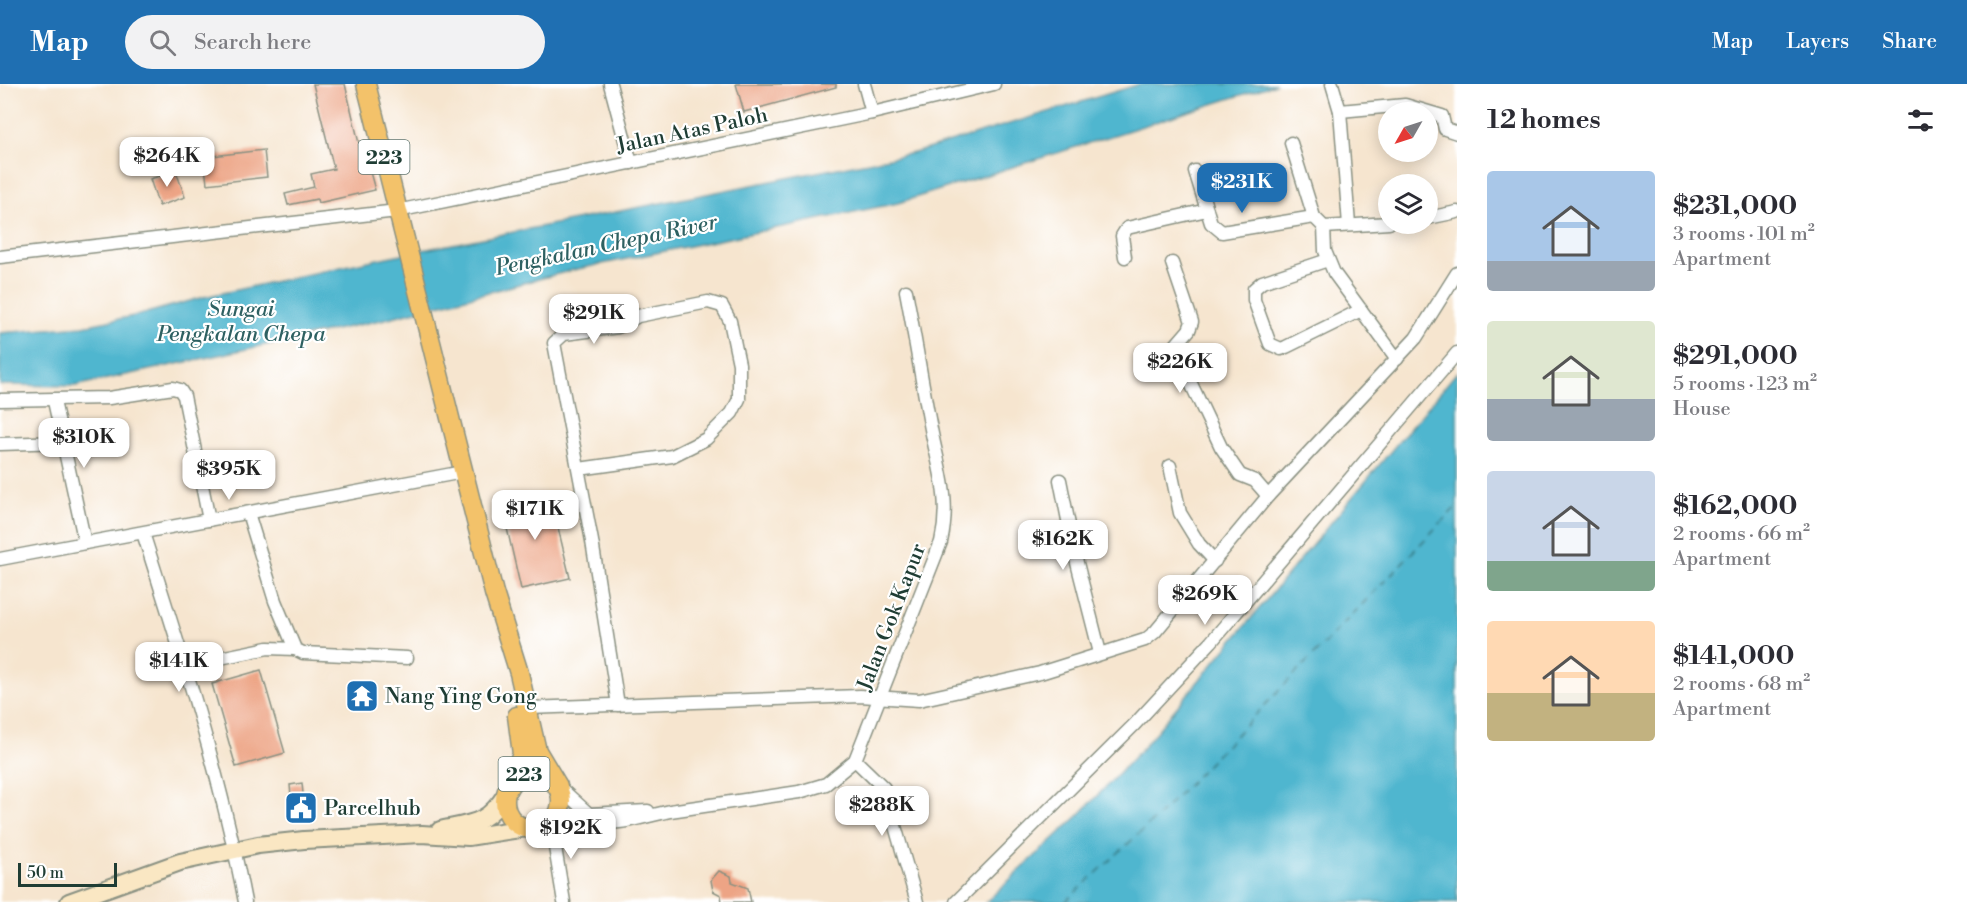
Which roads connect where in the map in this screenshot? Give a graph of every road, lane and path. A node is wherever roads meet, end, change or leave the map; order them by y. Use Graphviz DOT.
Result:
graph roads {
  1 [pos="366,84"];
  2 [pos="610,84"];
  3 [pos="864,84"];
  4 [pos="994,84"];
  5 [pos="1334,90"];
  6 [pos="1340,111"];
  7 [pos="872,113"];
  8 [pos="1457,133"];
  9 [pos="1291,143"];
  10 [pos="631,163"];
  11 [pos="1195,171"];
  12 [pos="1207,210"];
  13 [pos="397,211"];
  14 [pos="1457,212"];
  15 [pos="1438,216"];
  16 [pos="1314,218"];
  17 [pos="1378,224"];
  18 [pos="1348,225"];
  19 [pos="1324,227"];
  20 [pos="0,257"];
  21 [pos="1125,257"];
  22 [pos="1328,260"];
  23 [pos="1172,263"];
  24 [pos="1457,273"];
  25 [pos="906,291"];
  26 [pos="1361,310"];
  27 [pos="1457,353"];
  28 [pos="1397,359"];
  29 [pos="0,400"];
  30 [pos="54,401"];
  31 [pos="63,442"];
  32 [pos="0,444"];
  33 [pos="1170,466"];
  34 [pos="579,469"];
  35 [pos="463,472"];
  36 [pos="1060,480"];
  37 [pos="1268,496"];
  38 [pos="248,513"];
  39 [pos="209,520"];
  40 [pos="142,532"];
  41 [pos="85,543"];
  42 [pos="0,559"];
  43 [pos="1215,561"];
  44 [pos="494,593"];
  45 [pos="295,650"];
  46 [pos="1100,653"];
  47 [pos="407,658"];
  48 [pos="186,665"];
  49 [pos="882,697"];
  50 [pos="618,705"];
  51 [pos="528,708"];
  52 [pos="855,760"];
  53 [pos="558,786"];
  54 [pos="508,788"];
  55 [pos="670,811"];
  56 [pos="551,823"];
  57 [pos="526,828"];
  58 [pos="422,834"];
  59 [pos="235,849"];
  60 [pos="77,900"];
  61 [pos="245,902"];
  62 [pos="564,902"];
  63 [pos="917,902"];
  64 [pos="956,902"];
  1 -- 13 [label="main road, 223"];
  2 -- 10 [label="street"];
  3 -- 7 [label="street"];
  4 -- 7 [label="street, Jalan Atas Paloh"];
  5 -- 6 [label="street"];
  6 -- 8 [label="street"];
  6 -- 18 [label="street"];
  7 -- 10 [label="street, Jalan Atas Paloh"];
  9 -- 16 [label="street"];
  10 -- 13 [label="street, Jalan Atas Paloh"];
  11 -- 12 [label="street"];
  12 -- 16 [label="street"];
  12 -- 21 [label="street"];
  13 -- 20 [label="street, Jalan Atas Paloh"];
  13 -- 35 [label="main road, 223"];
  14 -- 15 [label="street"];
  16 -- 19 [label="street"];
  17 -- 18 [label="street"];
  18 -- 19 [label="street"];
  19 -- 22 [label="street"];
  22 -- 26 [label="street"];
  22 -- 26 [label="street"];
  23 -- 37 [label="street"];
  24 -- 28 [label="street"];
  25 -- 49 [label="street, Jalan Gok Kapur"];
  26 -- 28 [label="street"];
  27 -- 64 [label="street"];
  28 -- 37 [label="street"];
  29 -- 30 [label="street"];
  30 -- 31 [label="street"];
  30 -- 39 [label="street"];
  31 -- 32 [label="street"];
  31 -- 41 [label="street"];
  33 -- 43 [label="street"];
  34 -- 34 [label="street"];
  34 -- 50 [label="street"];
  35 -- 38 [label="street"];
  35 -- 44 [label="main road, 223"];
  36 -- 46 [label="street"];
  37 -- 43 [label="street"];
  38 -- 39 [label="street"];
  38 -- 45 [label="street"];
  39 -- 40 [label="street"];
  40 -- 41 [label="street"];
  40 -- 48 [label="street"];
  41 -- 42 [label="street"];
  43 -- 46 [label="street"];
  44 -- 51 [label="main road, 223"];
  44 -- 54 [label="main road, 223"];
  45 -- 47 [label="street"];
  45 -- 48 [label="street"];
  46 -- 49 [label="street"];
  48 -- 59 [label="street"];
  49 -- 50 [label="street"];
  49 -- 52 [label="street, Jalan Gok Kapur"];
  50 -- 51 [label="street"];
  51 -- 53 [label="main road, 223"];
  52 -- 55 [label="street, Jalan Gok Kapur"];
  52 -- 63 [label="street"];
  53 -- 54 [label="main road, 223"];
  53 -- 55 [label="street, Jalan Gok Kapur"];
  53 -- 56 [label="main road, 223"];
  54 -- 57 [label="main road, 223"];
  54 -- 58 [label="main road, 223"];
  55 -- 56 [label="street, Jalan Gok Kapur"];
  56 -- 57 [label="main road, 223"];
  56 -- 62 [label="street"];
  57 -- 58 [label="main road, 223"];
  58 -- 59 [label="main road, 223"];
  59 -- 60 [label="main road, 223"];
  59 -- 61 [label="street"];
}
